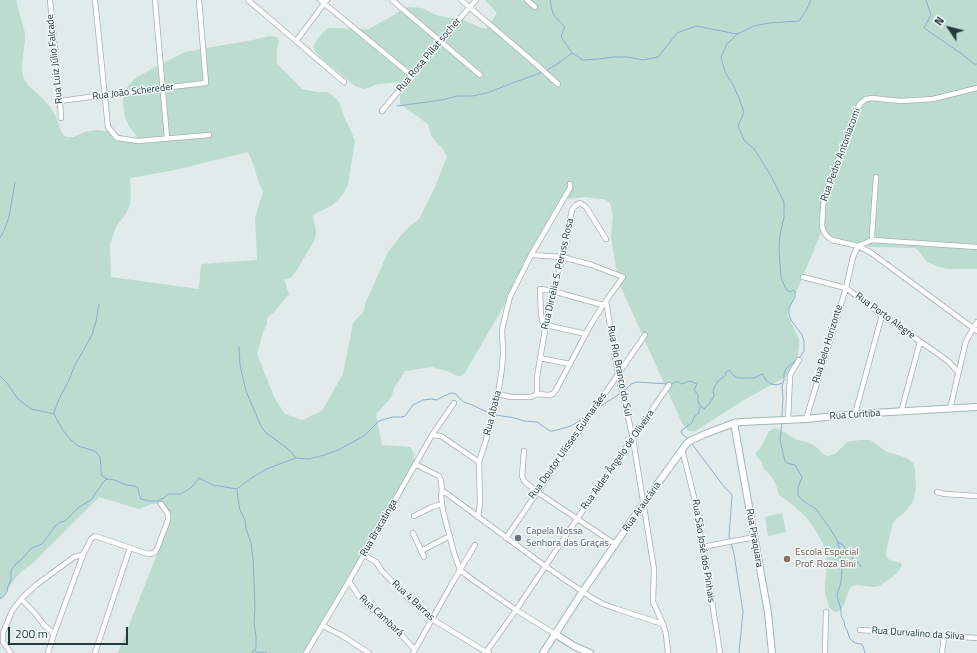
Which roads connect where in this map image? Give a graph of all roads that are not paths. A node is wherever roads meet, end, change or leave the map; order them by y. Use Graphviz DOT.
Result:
graph roads {
  1 [pos="50,0"];
  2 [pos="95,0"];
  3 [pos="154,0"];
  4 [pos="199,0"];
  5 [pos="248,0"];
  6 [pos="320,0"];
  7 [pos="392,0"];
  8 [pos="461,0"];
  9 [pos="476,0"];
  10 [pos="527,0"];
  11 [pos="326,2"];
  12 [pos="470,7"];
  13 [pos="534,7"];
  14 [pos="296,41"];
  15 [pos="440,41"];
  16 [pos="411,75"];
  17 [pos="480,75"];
  18 [pos="344,82"];
  19 [pos="558,84"];
  20 [pos="162,88"];
  21 [pos="977,88"];
  22 [pos="104,96"];
  23 [pos="60,101"];
  24 [pos="382,111"];
  25 [pos="61,118"];
  26 [pos="209,135"];
  27 [pos="167,138"];
  28 [pos="876,177"];
  29 [pos="570,184"];
  30 [pos="606,239"];
  31 [pos="872,240"];
  32 [pos="858,246"];
  33 [pos="977,247"];
  34 [pos="531,255"];
  35 [pos="562,257"];
  36 [pos="803,277"];
  37 [pos="846,288"];
  38 [pos="554,291"];
  39 [pos="605,303"];
  40 [pos="882,315"];
  41 [pos="977,322"];
  42 [pos="546,325"];
  43 [pos="975,330"];
  44 [pos="586,334"];
  45 [pos="645,335"];
  46 [pos="920,342"];
  47 [pos="540,358"];
  48 [pos="799,360"];
  49 [pos="570,364"];
  50 [pos="958,372"];
  51 [pos="618,374"];
  52 [pos="669,385"];
  53 [pos="498,394"];
  54 [pos="537,394"];
  55 [pos="454,403"];
  56 [pos="977,408"];
  57 [pos="950,409"];
  58 [pos="901,412"];
  59 [pos="855,414"];
  60 [pos="806,419"];
  61 [pos="788,420"];
  62 [pos="734,423"];
  63 [pos="432,435"];
  64 [pos="632,439"];
  65 [pos="682,450"];
  66 [pos="524,451"];
  67 [pos="479,462"];
  68 [pos="416,464"];
  69 [pos="442,491"];
  70 [pos="537,492"];
  71 [pos="937,492"];
  72 [pos="977,496"];
  73 [pos="161,504"];
  74 [pos="442,504"];
  75 [pos="643,504"];
  76 [pos="414,516"];
  77 [pos="478,517"];
  78 [pos="577,518"];
  79 [pos="413,533"];
  80 [pos="450,536"];
  81 [pos="754,537"];
  82 [pos="506,538"];
  83 [pos="616,544"];
  84 [pos="475,545"];
  85 [pos="702,547"];
  86 [pos="130,548"];
  87 [pos="421,551"];
  88 [pos="83,555"];
  89 [pos="364,555"];
  90 [pos="424,557"];
  91 [pos="545,566"];
  92 [pos="460,570"];
  93 [pos="349,581"];
  94 [pos="583,591"];
  95 [pos="21,599"];
  96 [pos="516,610"];
  97 [pos="826,612"];
  98 [pos="432,619"];
  99 [pos="663,624"];
  100 [pos="322,626"];
  101 [pos="860,630"];
  102 [pos="54,634"];
  103 [pos="555,634"];
  104 [pos="944,636"];
  105 [pos="977,638"];
  106 [pos="414,651"];
  107 [pos="11,653"];
  108 [pos="48,653"];
  109 [pos="95,653"];
  110 [pos="306,653"];
  111 [pos="369,653"];
  112 [pos="486,653"];
  113 [pos="543,653"];
  114 [pos="590,653"];
  115 [pos="668,653"];
  116 [pos="720,653"];
  117 [pos="772,653"];
  118 [pos="825,653"];
  119 [pos="942,653"];
  1 -- 23 [label="street, Rua Luiz Júlio Falcade"];
  2 -- 22 [label="street"];
  3 -- 20 [label="street"];
  4 -- 20 [label="street, Rua João Schereder"];
  5 -- 14 [label="street"];
  6 -- 11 [label="street"];
  7 -- 15 [label="street"];
  8 -- 12 [label="street"];
  9 -- 12 [label="street, Rua Rosa Pillat socher"];
  10 -- 13 [label="street"];
  11 -- 14 [label="street"];
  11 -- 16 [label="street"];
  12 -- 15 [label="street, Rua Rosa Pillat socher"];
  12 -- 19 [label="street"];
  14 -- 18 [label="street"];
  15 -- 16 [label="street, Rua Rosa Pillat socher"];
  15 -- 17 [label="street"];
  16 -- 24 [label="street, Rua Rosa Pillat socher"];
  20 -- 22 [label="street, Rua João Schereder"];
  20 -- 27 [label="street"];
  21 -- 32 [label="street, Rua Pedro Antoniacomi"];
  22 -- 23 [label="street, Rua João Schereder"];
  22 -- 27 [label="street"];
  23 -- 25 [label="street, Rua Luiz Júlio Falcade"];
  26 -- 27 [label="street"];
  28 -- 31 [label="street"];
  29 -- 34 [label="street"];
  30 -- 35 [label="street, Rua Dircélia S. Peruss Rosa"];
  31 -- 32 [label="street"];
  31 -- 33 [label="street"];
  32 -- 37 [label="street, Rua Belo Horizonte"];
  32 -- 43 [label="street, Rua Pedro Antoniacomi"];
  34 -- 35 [label="street"];
  34 -- 53 [label="street, Rua Abatia"];
  35 -- 38 [label="street, Rua Dircélia S. Peruss Rosa"];
  35 -- 39 [label="street"];
  36 -- 37 [label="street, Rua Porto Alegre"];
  37 -- 40 [label="street, Rua Porto Alegre"];
  37 -- 60 [label="street, Rua Belo Horizonte"];
  38 -- 39 [label="street"];
  38 -- 42 [label="street, Rua Dircélia S. Peruss Rosa"];
  38 -- 42 [label="street"];
  39 -- 44 [label="street"];
  39 -- 51 [label="street, Rua Rio Branco do Sul"];
  40 -- 46 [label="street, Rua Porto Alegre"];
  40 -- 59 [label="street"];
  41 -- 43 [label="street"];
  42 -- 44 [label="street"];
  42 -- 47 [label="street, Rua Dircélia S. Peruss Rosa"];
  43 -- 50 [label="street"];
  44 -- 49 [label="street"];
  45 -- 51 [label="street, Rua Doutor Ulisses Guimarães"];
  46 -- 50 [label="street, Rua Porto Alegre"];
  46 -- 58 [label="street"];
  47 -- 49 [label="street"];
  47 -- 54 [label="street, Rua Dircélia S. Peruss Rosa"];
  48 -- 61 [label="street"];
  49 -- 54 [label="street"];
  50 -- 57 [label="street"];
  51 -- 64 [label="street, Rua Rio Branco do Sul"];
  51 -- 70 [label="street, Rua Doutor Ulisses Guimarães"];
  52 -- 64 [label="street, Rua Aides Ângelo de Oliveira"];
  53 -- 54 [label="street"];
  53 -- 67 [label="street, Rua Abatia"];
  55 -- 63 [label="street, Rua Bracatinga"];
  56 -- 57 [label="street, Rua Curitiba"];
  57 -- 58 [label="street, Rua Curitiba"];
  58 -- 59 [label="street, Rua Curitiba"];
  59 -- 60 [label="street, Rua Curitiba"];
  60 -- 61 [label="street, Rua Curitiba"];
  61 -- 62 [label="street, Rua Curitiba"];
  62 -- 65 [label="street, Rua Araucária"];
  62 -- 81 [label="street, Rua Piraquara"];
  63 -- 67 [label="street"];
  63 -- 68 [label="street, Rua Bracatinga"];
  64 -- 75 [label="street, Rua Rio Branco do Sul"];
  64 -- 78 [label="street, Rua Aides Ângelo de Oliveira"];
  65 -- 75 [label="street, Rua Araucária"];
  65 -- 85 [label="street, Rua São José dos Pinhais"];
  66 -- 70 [label="street"];
  67 -- 77 [label="street, Rua Abatia"];
  68 -- 69 [label="street"];
  68 -- 89 [label="street, Rua Bracatinga"];
  69 -- 74 [label="street"];
  69 -- 77 [label="street"];
  70 -- 78 [label="street"];
  70 -- 82 [label="street, Rua Doutor Ulisses Guimarães"];
  71 -- 72 [label="street"];
  73 -- 86 [label="street"];
  74 -- 76 [label="street"];
  74 -- 80 [label="street"];
  75 -- 83 [label="street, Rua Araucária"];
  75 -- 99 [label="street, Rua Rio Branco do Sul"];
  77 -- 82 [label="street"];
  78 -- 83 [label="street"];
  78 -- 91 [label="street, Rua Aides Ângelo de Oliveira"];
  79 -- 87 [label="street"];
  80 -- 87 [label="street"];
  80 -- 92 [label="street"];
  81 -- 85 [label="street"];
  81 -- 117 [label="street, Rua Piraquara"];
  82 -- 91 [label="street"];
  83 -- 94 [label="street, Rua Araucária"];
  84 -- 92 [label="street"];
  85 -- 116 [label="street, Rua São José dos Pinhais"];
  86 -- 88 [label="street"];
  86 -- 109 [label="street"];
  87 -- 90 [label="street"];
  88 -- 95 [label="street"];
  88 -- 102 [label="street"];
  89 -- 93 [label="street, Rua Bracatinga"];
  89 -- 98 [label="street, Rua 4 Barras"];
  91 -- 94 [label="street"];
  91 -- 96 [label="street, Rua Aides Ângelo de Oliveira"];
  92 -- 96 [label="street"];
  92 -- 98 [label="street"];
  93 -- 100 [label="street, Rua Bracatinga"];
  93 -- 106 [label="street, Rua Cambará"];
  94 -- 99 [label="street"];
  94 -- 103 [label="street, Rua Araucária"];
  95 -- 102 [label="street"];
  95 -- 107 [label="street"];
  96 -- 103 [label="street"];
  96 -- 112 [label="street, Rua Aides Ângelo de Oliveira"];
  97 -- 118 [label="street"];
  98 -- 106 [label="street"];
  98 -- 112 [label="street, Rua 4 Barras"];
  99 -- 115 [label="street, Rua Rio Branco do Sul"];
  100 -- 110 [label="street, Rua Bracatinga"];
  100 -- 111 [label="street"];
  101 -- 104 [label="street, Rua Durvalino da Silva"];
  102 -- 108 [label="street"];
  103 -- 113 [label="street, Rua Araucária"];
  103 -- 114 [label="street"];
  104 -- 105 [label="street, Rua Durvalino da Silva"];
  104 -- 119 [label="street"];
}
